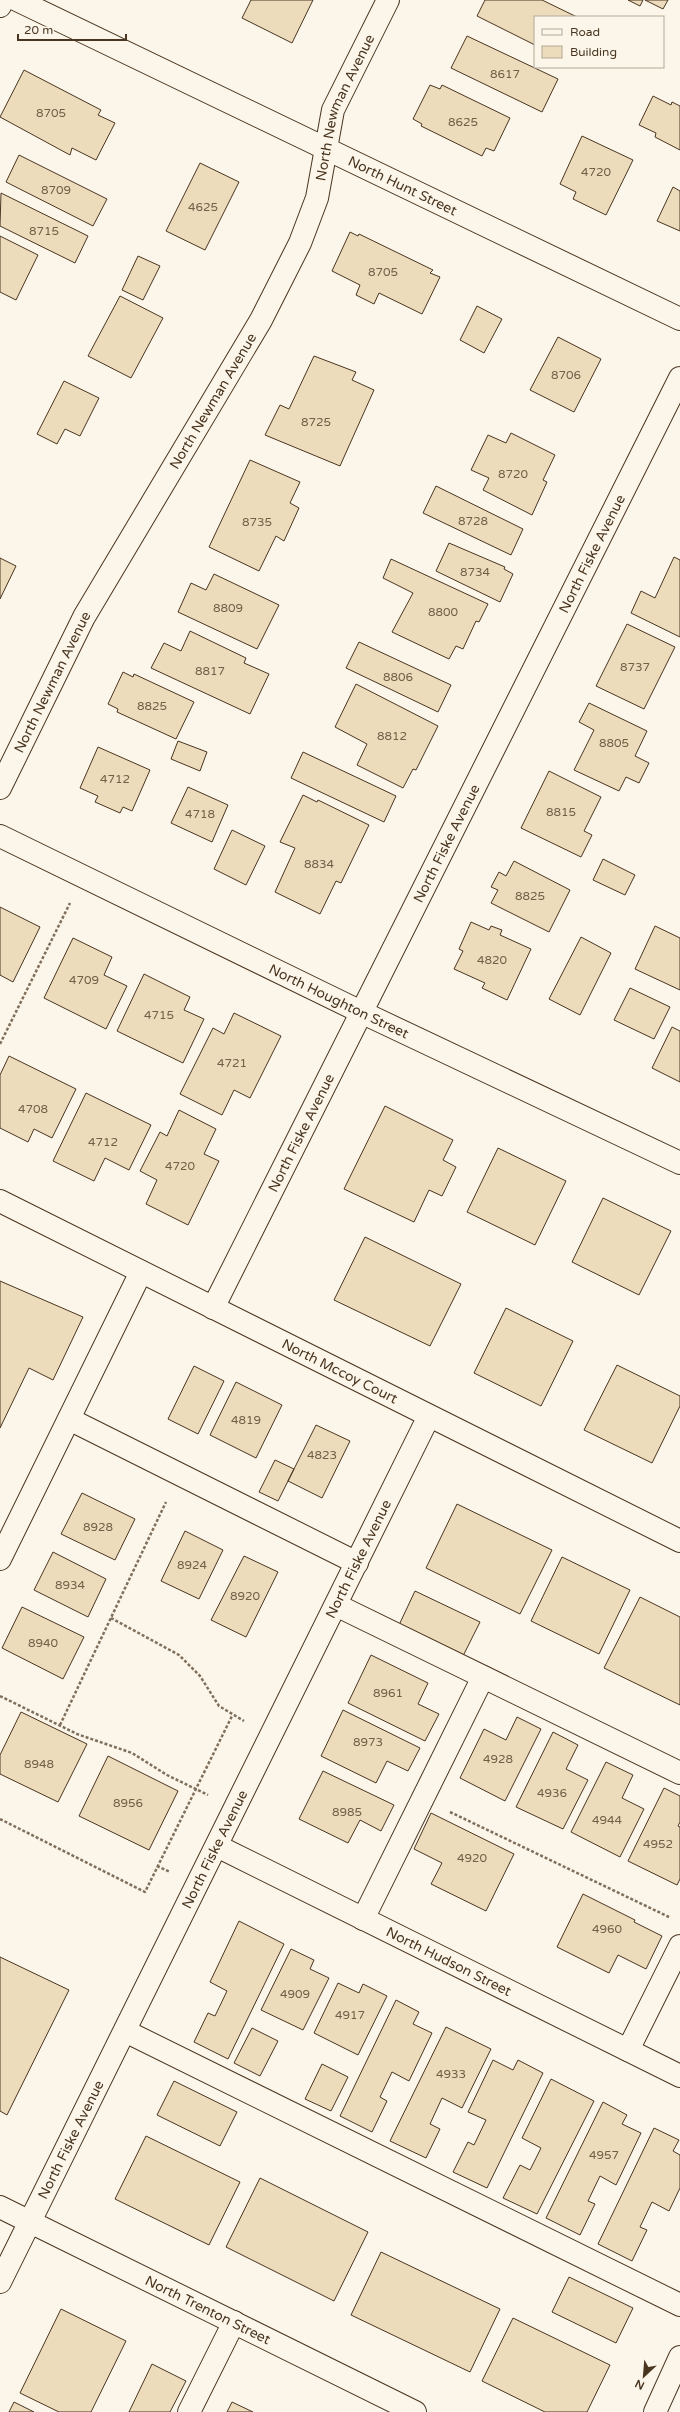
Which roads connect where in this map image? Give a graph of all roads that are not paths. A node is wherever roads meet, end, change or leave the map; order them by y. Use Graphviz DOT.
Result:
graph roads {
  1 [pos="3,0"];
  2 [pos="17,0"];
  3 [pos="388,0"];
  4 [pos="0,6"];
  5 [pos="326,149"];
  6 [pos="680,319"];
  7 [pos="680,378"];
  8 [pos="0,788"];
  9 [pos="0,836"];
  10 [pos="361,1012"];
  11 [pos="680,1163"];
  12 [pos="0,1201"];
  13 [pos="141,1272"];
  14 [pos="213,1308"];
  15 [pos="429,1416"];
  16 [pos="68,1419"];
  17 [pos="680,1541"];
  18 [pos="0,1557"];
  19 [pos="356,1563"];
  20 [pos="336,1605"];
  21 [pos="484,1677"];
  22 [pos="680,1773"];
  23 [pos="217,1846"];
  24 [pos="363,1919"];
  25 [pos="680,1946"];
  26 [pos="125,2031"];
  27 [pos="628,2050"];
  28 [pos="680,2076"];
  29 [pos="0,2207"];
  30 [pos="30,2222"];
  31 [pos="0,2282"];
  32 [pos="680,2305"];
  33 [pos="234,2322"];
  34 [pos="680,2357"];
  35 [pos="189,2412"];
  36 [pos="415,2412"];
  37 [pos="655,2412"];
  1 -- 4 [label="street"];
  2 -- 5 [label="street, North Hunt Street"];
  3 -- 5 [label="street, North Newman Avenue"];
  5 -- 6 [label="street, North Hunt Street"];
  5 -- 8 [label="street, North Newman Avenue"];
  7 -- 10 [label="street, North Fiske Avenue"];
  9 -- 10 [label="street, North Houghton Street"];
  10 -- 11 [label="street, North Houghton Street"];
  10 -- 14 [label="street, North Fiske Avenue"];
  12 -- 13 [label="street, North Mccoy Court"];
  13 -- 14 [label="street, North Mccoy Court"];
  13 -- 16 [label="street"];
  14 -- 15 [label="street, North Mccoy Court"];
  15 -- 17 [label="street, North Mccoy Court"];
  15 -- 19 [label="street, North Fiske Avenue"];
  16 -- 18 [label="street"];
  16 -- 19 [label="street"];
  19 -- 20 [label="street, North Fiske Avenue"];
  20 -- 21 [label="street"];
  20 -- 23 [label="street, North Fiske Avenue"];
  21 -- 22 [label="street"];
  21 -- 24 [label="street"];
  23 -- 24 [label="street, North Hudson Street"];
  23 -- 26 [label="street, North Fiske Avenue"];
  24 -- 27 [label="street, North Hudson Street"];
  25 -- 27 [label="street"];
  26 -- 30 [label="street, North Fiske Avenue"];
  26 -- 32 [label="street"];
  27 -- 28 [label="street, North Hudson Street"];
  29 -- 30 [label="street, North Trenton Street"];
  30 -- 31 [label="street, North Fiske Avenue"];
  30 -- 33 [label="street, North Trenton Street"];
  33 -- 35 [label="street"];
  33 -- 36 [label="street, North Trenton Street"];
  34 -- 37 [label="street"];
}
